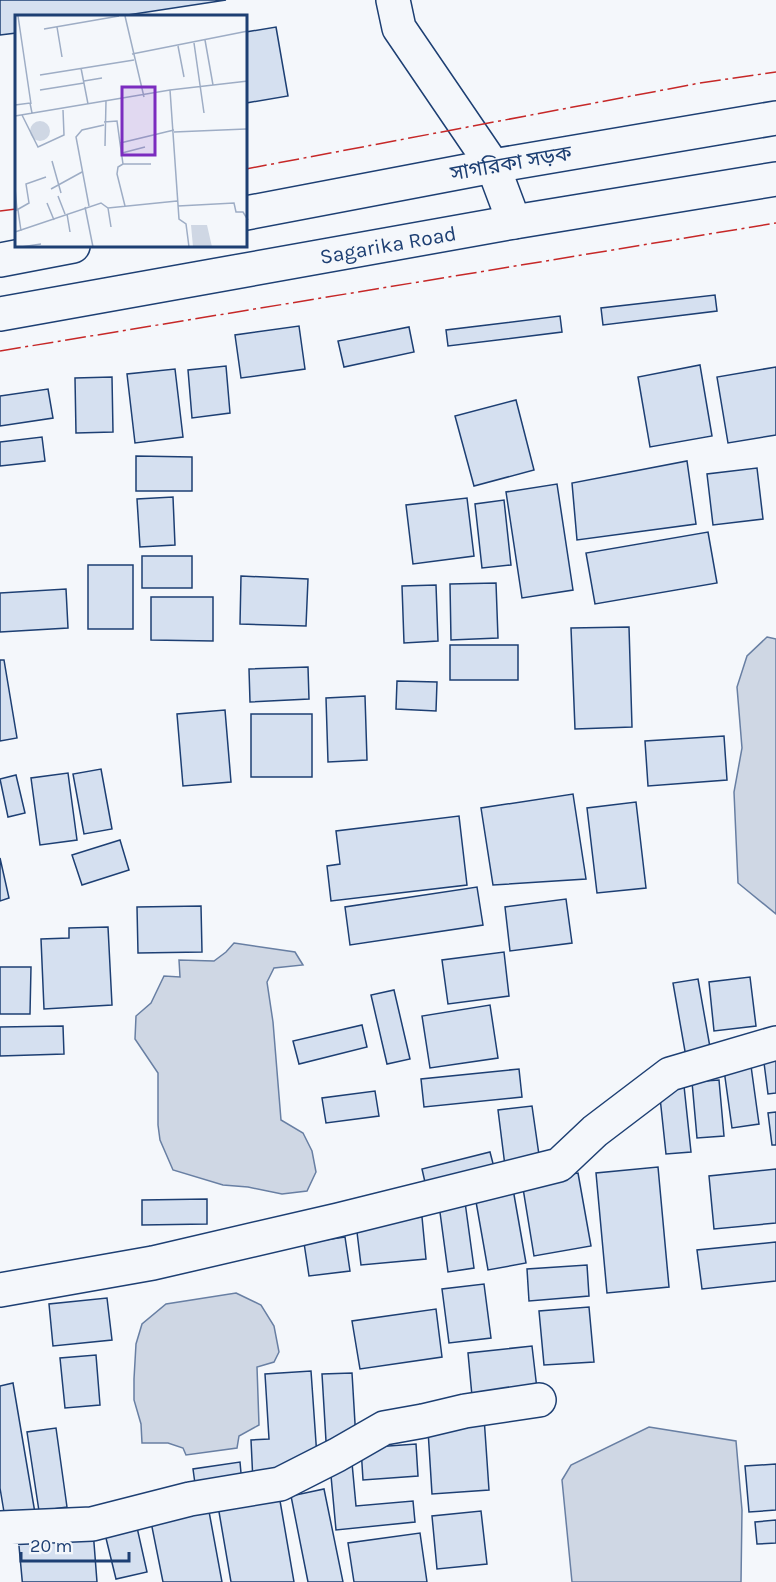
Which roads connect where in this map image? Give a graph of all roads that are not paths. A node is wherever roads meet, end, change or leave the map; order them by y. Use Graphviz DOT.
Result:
graph roads {
  1 [pos="393,0"];
  2 [pos="776,118"];
  3 [pos="493,166"];
  4 [pos="776,179"];
  5 [pos="248,213"];
  6 [pos="514,222"];
  7 [pos="63,248"];
  8 [pos="0,260"];
  9 [pos="0,314"];
  10 [pos="776,1043"];
  11 [pos="0,1290"];
  12 [pos="539,1400"];
  13 [pos="0,1528"];
  14 [pos="5,1582"];
  1 -- 3 [label="street"];
  2 -- 3 [label="street, সাগরিকা সড়ক"];
  3 -- 5 [label="street, সাগরিকা সড়ক"];
  3 -- 6 [label="street"];
  4 -- 6 [label="street, Sagarika Road"];
  6 -- 9 [label="street, Sagarika Road"];
  7 -- 8 [label="street"];
  10 -- 11 [label="street"];
  12 -- 13 [label="street"];
  13 -- 14 [label="street"];
}
